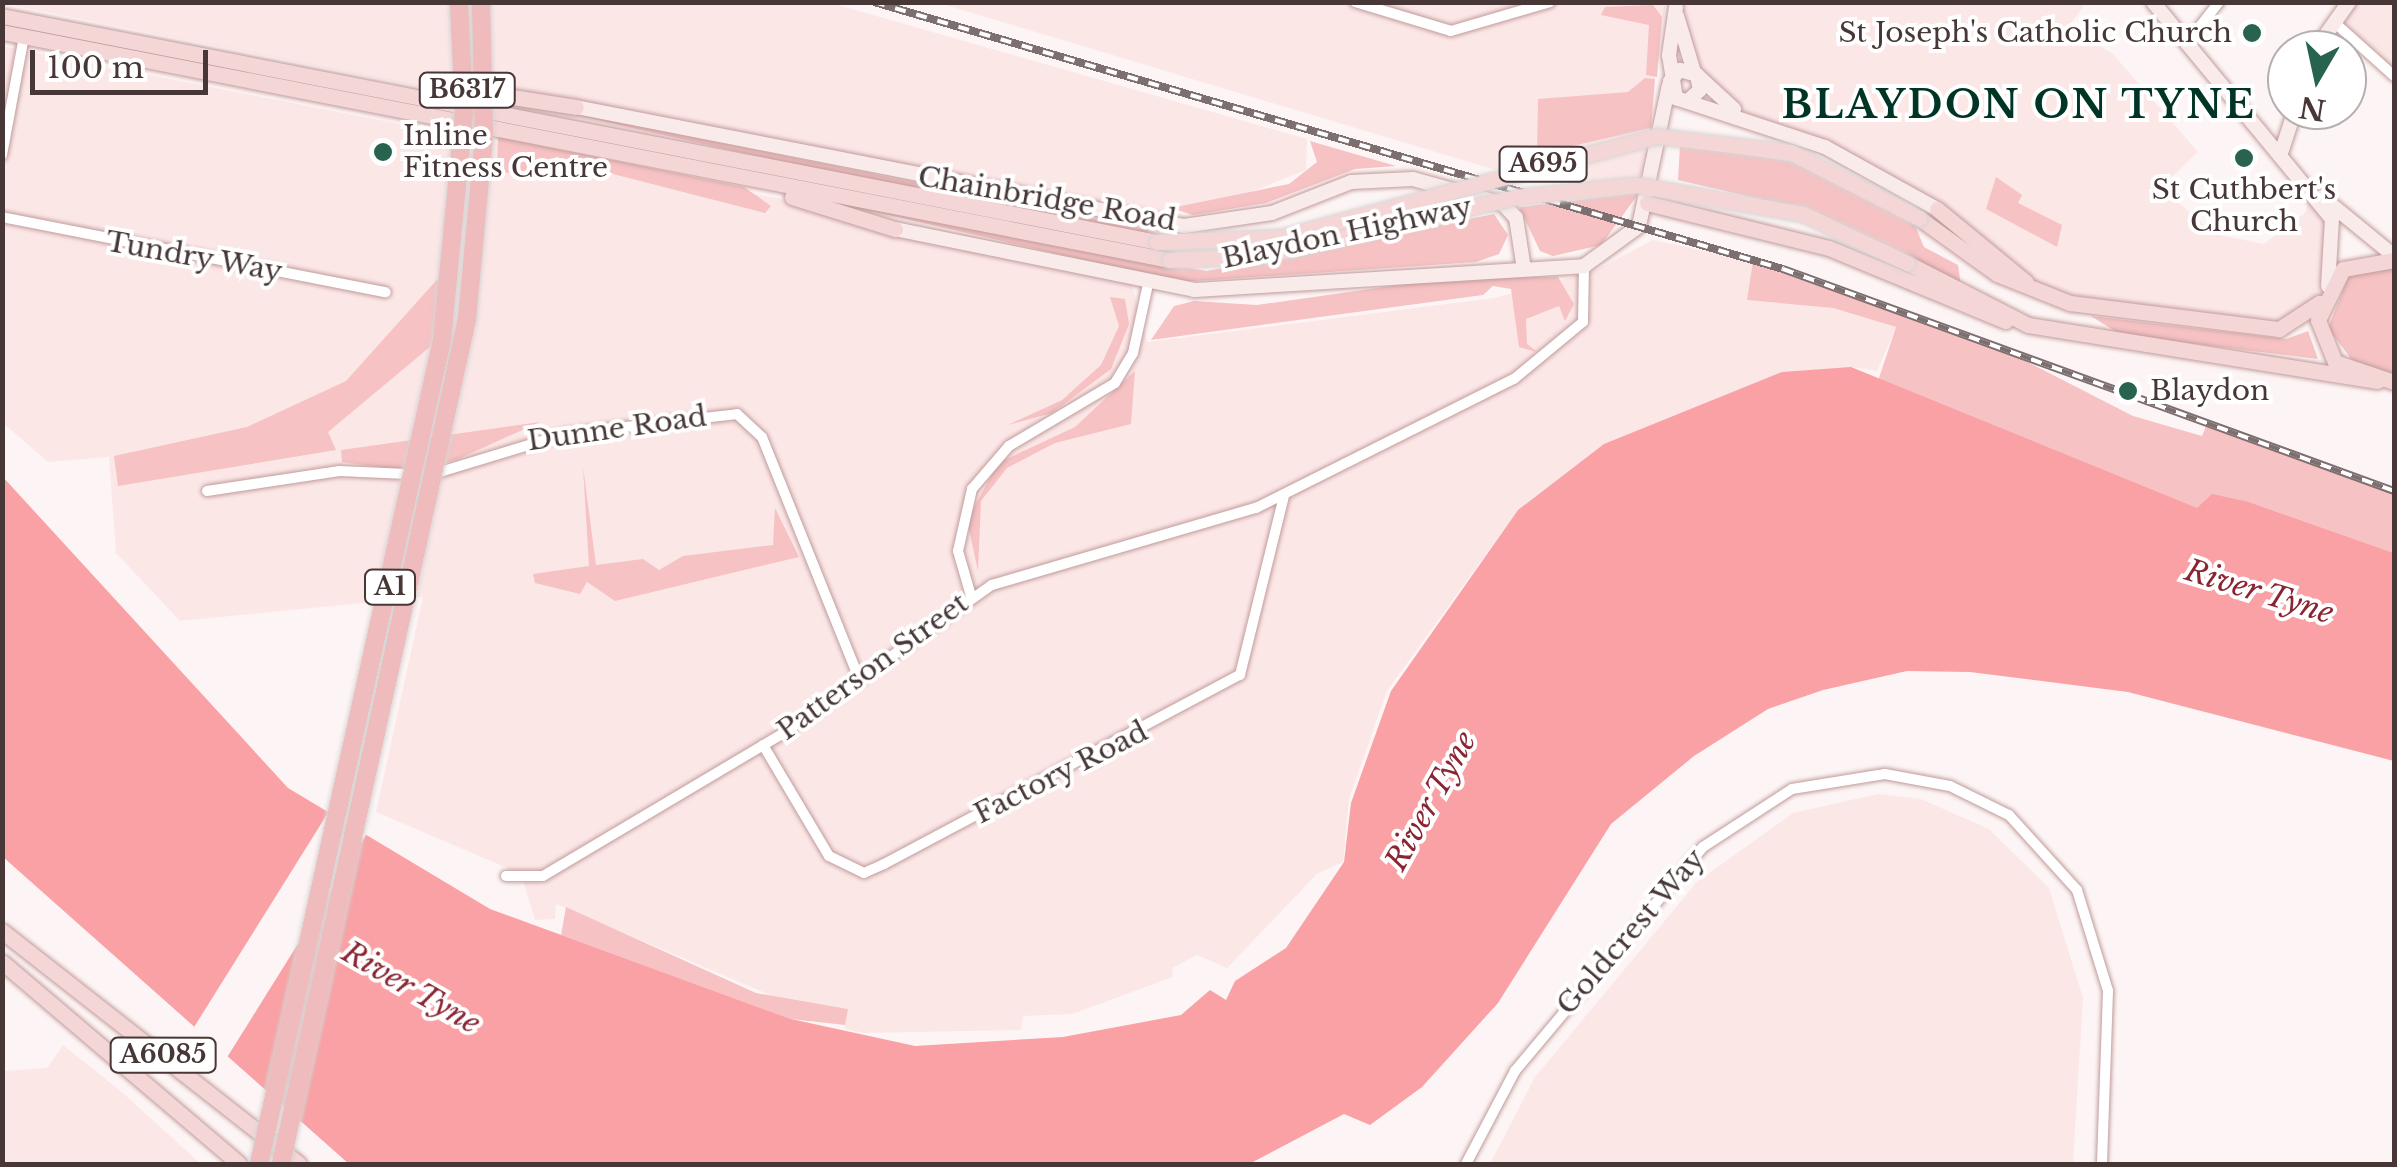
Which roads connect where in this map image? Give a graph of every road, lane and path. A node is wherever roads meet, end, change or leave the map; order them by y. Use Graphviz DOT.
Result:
graph roads {
  1 [pos="459,2"];
  2 [pos="481,2"];
  3 [pos="1355,2"];
  4 [pos="1550,2"];
  5 [pos="2153,2"];
  6 [pos="2218,2"];
  7 [pos="2349,2"];
  8 [pos="1676,4"];
  9 [pos="2,16"];
  10 [pos="2334,22"];
  11 [pos="2329,30"];
  12 [pos="2,32"];
  13 [pos="24,36"];
  14 [pos="2188,43"];
  15 [pos="1696,74"];
  16 [pos="2394,76"];
  17 [pos="356,79"];
  18 [pos="1670,83"];
  19 [pos="1688,101"];
  20 [pos="576,108"];
  21 [pos="1738,113"];
  22 [pos="2289,130"];
  23 [pos="1657,145"];
  24 [pos="2282,150"];
  25 [pos="2,155"];
  26 [pos="741,178"];
  27 [pos="2313,191"];
  28 [pos="1647,204"];
  29 [pos="1937,209"];
  30 [pos="2,216"];
  31 [pos="895,230"];
  32 [pos="2394,258"];
  33 [pos="1584,266"];
  34 [pos="1524,269"];
  35 [pos="1148,284"];
  36 [pos="2328,286"];
  37 [pos="386,292"];
  38 [pos="2039,294"];
  39 [pos="2319,303"];
  40 [pos="2028,325"];
  41 [pos="2386,381"];
  42 [pos="206,491"];
  43 [pos="1284,496"];
  44 [pos="970,596"];
  45 [pos="860,682"];
  46 [pos="763,745"];
  47 [pos="506,876"];
  48 [pos="2,931"];
  49 [pos="2,962"];
  50 [pos="239,1164"];
  51 [pos="259,1164"];
  52 [pos="281,1164"];
  53 [pos="300,1164"];
  54 [pos="1466,1164"];
  55 [pos="2102,1164"];
  1 -- 51 [label="highway, A1, bridge"];
  2 -- 52 [label="highway, A1, bridge"];
  3 -- 4 [label="street"];
  5 -- 14 [label="main road"];
  6 -- 14 [label="street"];
  7 -- 10 [label="main road"];
  8 -- 15 [label="main road"];
  8 -- 18 [label="main road"];
  9 -- 17 [label="main road, Blaydon Highway / A695"];
  10 -- 11 [label="main road"];
  10 -- 16 [label="street"];
  12 -- 13 [label="main road, Blaydon Highway / A695"];
  13 -- 25 [label="street"];
  13 -- 26 [label="main road, Blaydon Highway / A695"];
  14 -- 24 [label="main road"];
  15 -- 18 [label="main road"];
  15 -- 19 [label="main road"];
  15 -- 21 [label="main road"];
  17 -- 20 [label="main road, B6317"];
  17 -- 38 [label="main road, Blaydon Highway / A695, bridge"];
  18 -- 19 [label="main road"];
  18 -- 23 [label="main road"];
  19 -- 21 [label="main road"];
  19 -- 23 [label="main road"];
  20 -- 34 [label="main road, Chainbridge Road / B6317"];
  21 -- 29 [label="main road"];
  22 -- 24 [label="main road"];
  23 -- 28 [label="main road"];
  24 -- 27 [label="main road"];
  26 -- 31 [label="main road"];
  26 -- 40 [label="main road, Blaydon Highway / A695, bridge"];
  27 -- 32 [label="main road"];
  27 -- 36 [label="main road"];
  28 -- 33 [label="main road"];
  28 -- 40 [label="main road"];
  29 -- 38 [label="main road"];
  30 -- 37 [label="street, Tundry Way"];
  31 -- 35 [label="main road"];
  32 -- 36 [label="main road"];
  33 -- 34 [label="main road"];
  33 -- 43 [label="street, Patterson Street"];
  34 -- 35 [label="main road"];
  35 -- 44 [label="street"];
  36 -- 39 [label="main road"];
  38 -- 39 [label="main road, Blaydon Highway / A695"];
  39 -- 41 [label="main road"];
  40 -- 41 [label="main road, Blaydon Highway / A695"];
  42 -- 45 [label="street, Dunne Road"];
  43 -- 44 [label="street, Patterson Street"];
  43 -- 46 [label="street, Factory Road"];
  44 -- 45 [label="street, Patterson Street"];
  45 -- 46 [label="street, Patterson Street"];
  46 -- 47 [label="street, Patterson Street"];
  48 -- 53 [label="main road, A6085"];
  49 -- 50 [label="main road, A6085"];
  54 -- 55 [label="street, Goldcrest Way"];
}
